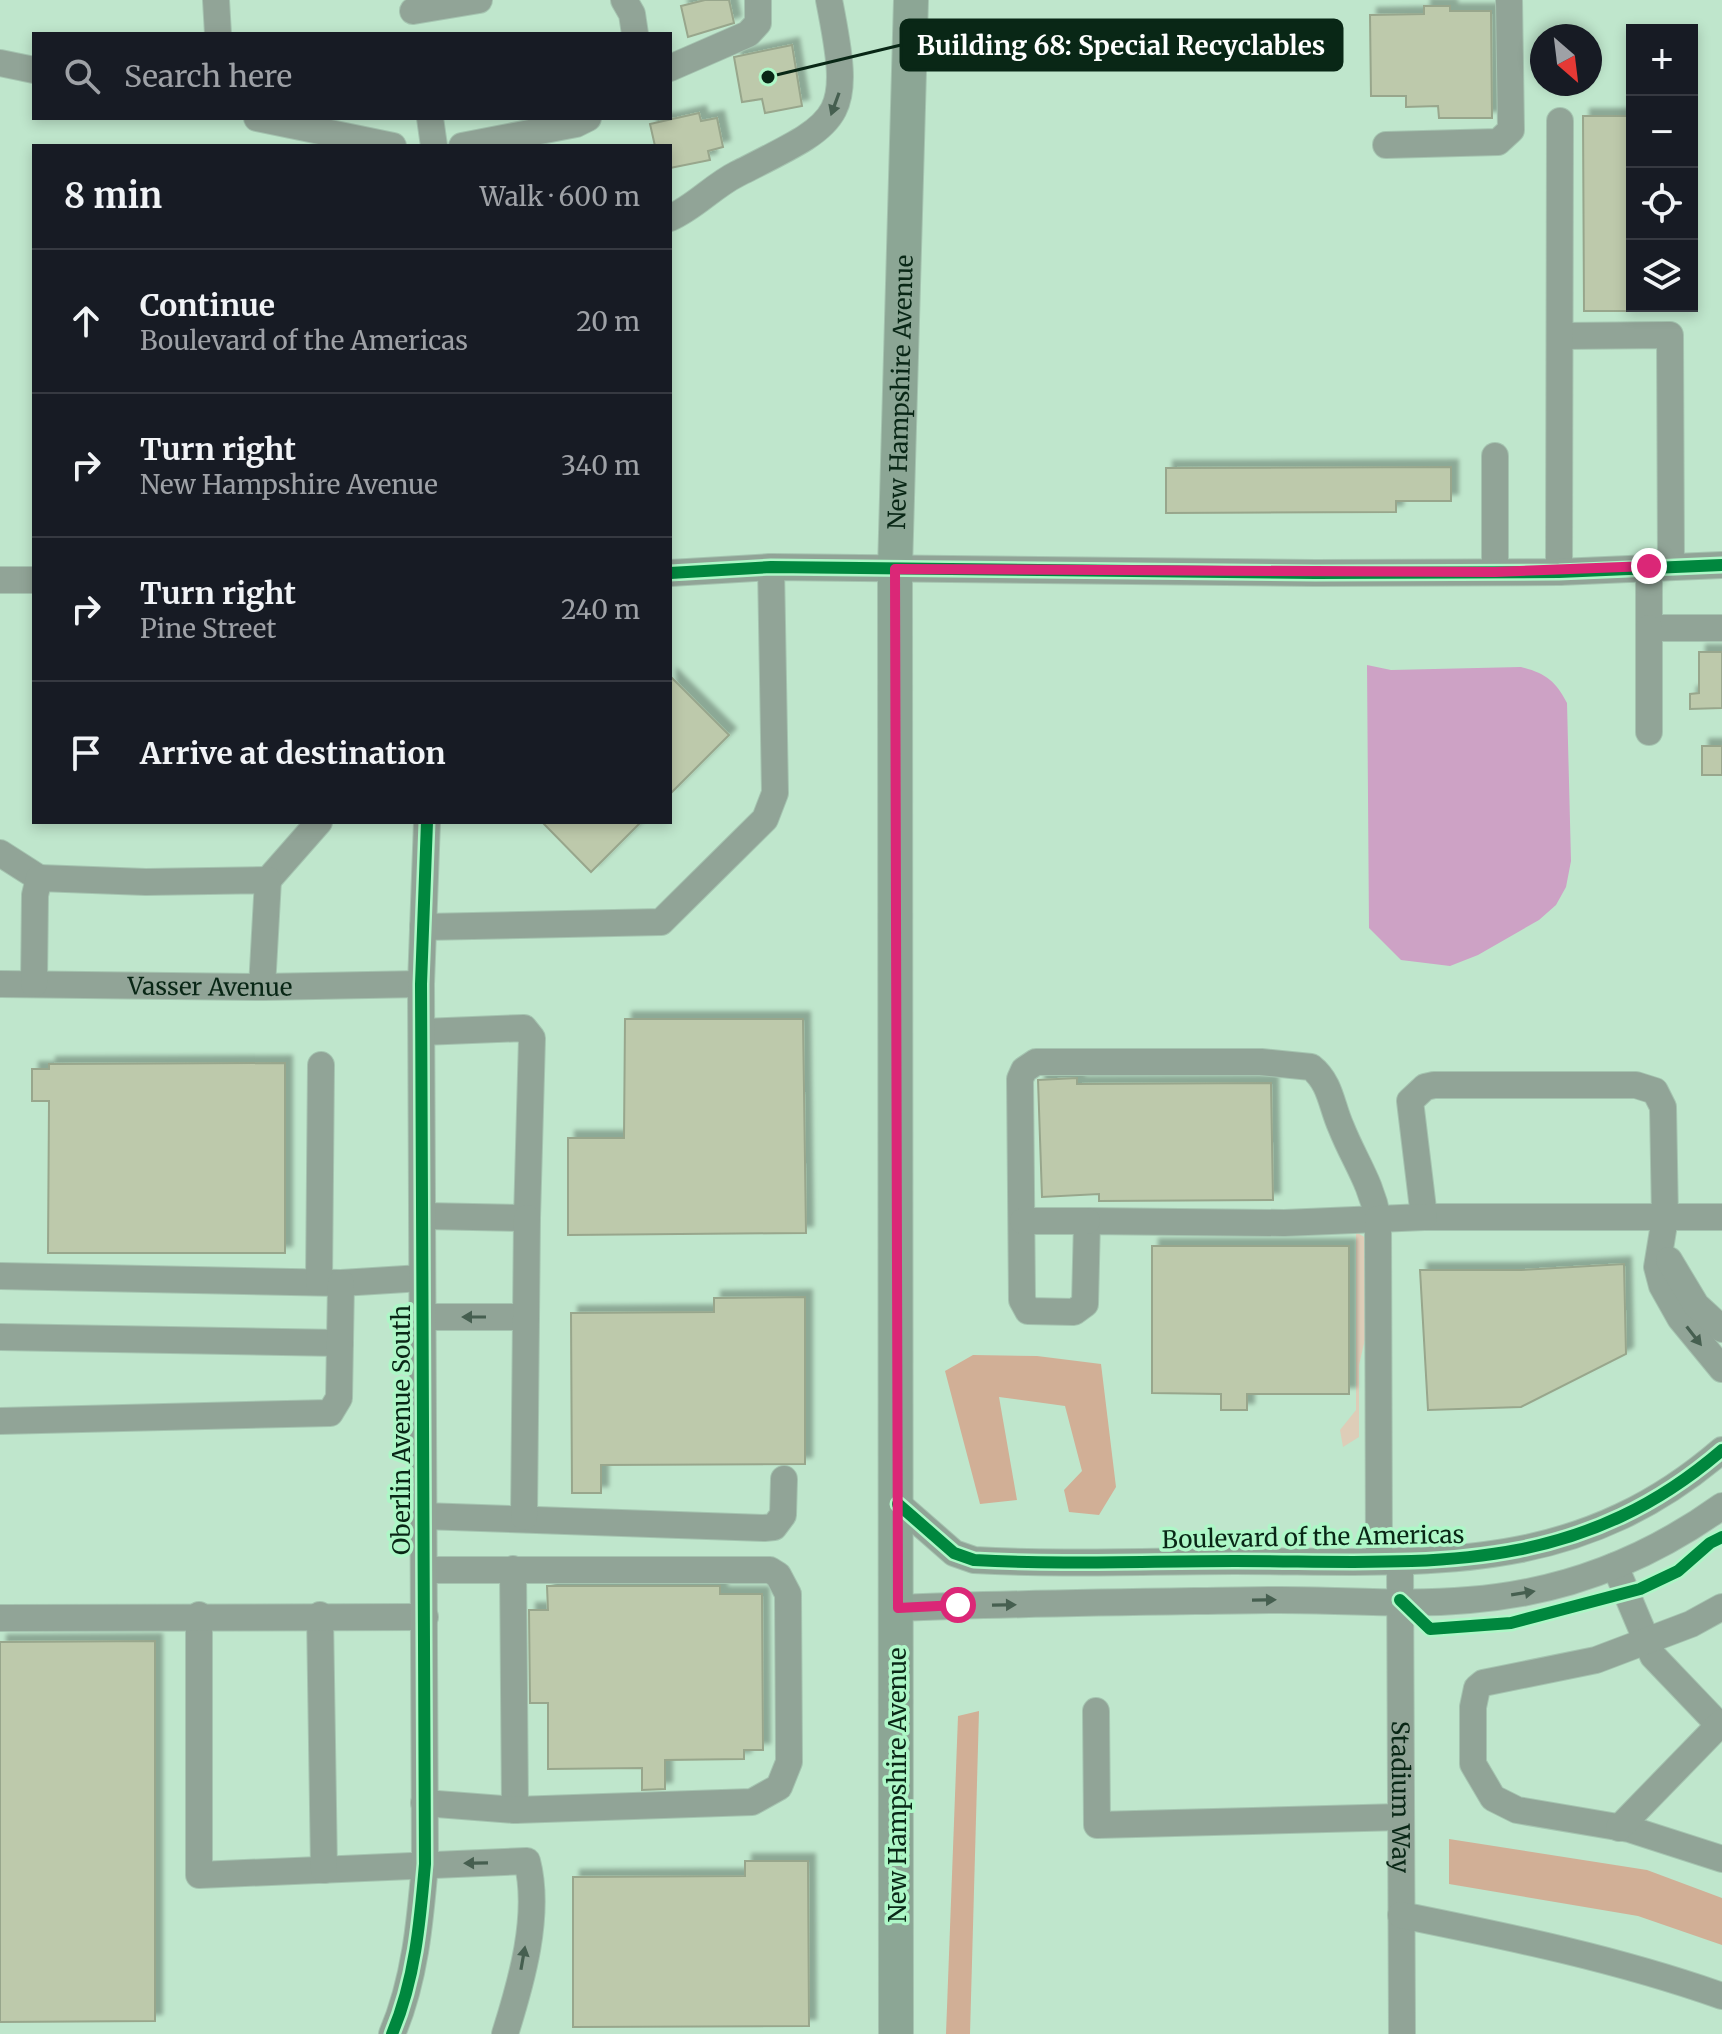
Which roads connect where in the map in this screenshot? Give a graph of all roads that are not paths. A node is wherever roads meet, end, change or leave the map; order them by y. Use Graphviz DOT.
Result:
graph roads {
  1 [pos="216,0"];
  2 [pos="479,0"];
  3 [pos="624,0"];
  4 [pos="758,0"];
  5 [pos="829,0"];
  6 [pos="911,0"];
  7 [pos="1509,0"];
  8 [pos="414,15"];
  9 [pos="218,32"];
  10 [pos="635,32"];
  11 [pos="0,63"];
  12 [pos="672,67"];
  13 [pos="32,70"];
  14 [pos="267,120"];
  15 [pos="430,120"];
  16 [pos="584,120"];
  17 [pos="1560,121"];
  18 [pos="383,144"];
  19 [pos="434,144"];
  20 [pos="472,144"];
  21 [pos="1386,145"];
  22 [pos="672,217"];
  23 [pos="1560,336"];
  24 [pos="1495,456"];
  25 [pos="1722,565"];
  26 [pos="1660,566"];
  27 [pos="771,567"];
  28 [pos="895,569"];
  29 [pos="1495,572"];
  30 [pos="1559,572"];
  31 [pos="672,573"];
  32 [pos="0,580"];
  33 [pos="32,580"];
  34 [pos="1649,628"];
  35 [pos="1722,628"];
  36 [pos="1649,732"];
  37 [pos="317,824"];
  38 [pos="427,824"];
  39 [pos="0,853"];
  40 [pos="39,878"];
  41 [pos="268,880"];
  42 [pos="423,927"];
  43 [pos="0,984"];
  44 [pos="34,984"];
  45 [pos="421,984"];
  46 [pos="262,987"];
  47 [pos="422,1032"];
  48 [pos="321,1065"];
  49 [pos="424,1216"];
  50 [pos="1424,1217"];
  51 [pos="1722,1217"];
  52 [pos="527,1218"];
  53 [pos="1665,1218"];
  54 [pos="1378,1219"];
  55 [pos="1023,1221"];
  56 [pos="1087,1221"];
  57 [pos="1663,1248"];
  58 [pos="0,1276"];
  59 [pos="422,1278"];
  60 [pos="330,1282"];
  61 [pos="421,1317"];
  62 [pos="526,1317"];
  63 [pos="1720,1321"];
  64 [pos="0,1337"];
  65 [pos="340,1343"];
  66 [pos="1722,1369"];
  67 [pos="0,1421"];
  68 [pos="1722,1450"];
  69 [pos="784,1479"];
  70 [pos="898,1504"];
  71 [pos="1722,1506"];
  72 [pos="423,1516"];
  73 [pos="524,1517"];
  74 [pos="1389,1561"];
  75 [pos="1615,1566"];
  76 [pos="513,1569"];
  77 [pos="424,1570"];
  78 [pos="1400,1600"];
  79 [pos="1722,1607"];
  80 [pos="898,1608"];
  81 [pos="199,1615"];
  82 [pos="320,1615"];
  83 [pos="425,1617"];
  84 [pos="0,1618"];
  85 [pos="1647,1642"];
  86 [pos="1096,1711"];
  87 [pos="1721,1724"];
  88 [pos="424,1803"];
  89 [pos="515,1810"];
  90 [pos="1401,1817"];
  91 [pos="1619,1828"];
  92 [pos="1722,1859"];
  93 [pos="425,1864"];
  94 [pos="324,1870"];
  95 [pos="1401,1915"];
  96 [pos="1722,1996"];
  97 [pos="392,2034"];
  98 [pos="505,2034"];
  99 [pos="896,2034"];
  100 [pos="1402,2034"];
  1 -- 9 [label="street"];
  2 -- 8 [label="street"];
  3 -- 10 [label="street"];
  4 -- 12 [label="street"];
  5 -- 22 [label="street, one-way"];
  6 -- 28 [label="main road, New Hampshire Avenue"];
  7 -- 21 [label="street"];
  11 -- 13 [label="street"];
  14 -- 18 [label="street"];
  15 -- 19 [label="street"];
  16 -- 20 [label="street"];
  17 -- 23 [label="street"];
  23 -- 26 [label="street"];
  23 -- 30 [label="street"];
  24 -- 29 [label="street"];
  25 -- 26 [label="street"];
  26 -- 30 [label="street"];
  26 -- 34 [label="street"];
  27 -- 28 [label="street"];
  27 -- 31 [label="street"];
  27 -- 42 [label="street"];
  28 -- 29 [label="street"];
  28 -- 70 [label="main road, New Hampshire Avenue"];
  29 -- 30 [label="street"];
  32 -- 33 [label="street"];
  34 -- 35 [label="street"];
  34 -- 36 [label="street"];
  37 -- 41 [label="street"];
  38 -- 42 [label="street, Oberlin Avenue South"];
  39 -- 40 [label="street"];
  40 -- 41 [label="street"];
  40 -- 44 [label="street"];
  41 -- 46 [label="street"];
  42 -- 45 [label="street, Oberlin Avenue South"];
  43 -- 44 [label="street, Vasser Avenue"];
  44 -- 46 [label="street, Vasser Avenue"];
  45 -- 46 [label="street, Vasser Avenue"];
  45 -- 47 [label="street, Oberlin Avenue South"];
  47 -- 49 [label="street, Oberlin Avenue South"];
  47 -- 52 [label="street"];
  48 -- 60 [label="street"];
  49 -- 52 [label="street"];
  49 -- 59 [label="street, Oberlin Avenue South"];
  50 -- 53 [label="street"];
  50 -- 53 [label="street"];
  50 -- 54 [label="street"];
  51 -- 53 [label="street"];
  52 -- 62 [label="street"];
  53 -- 57 [label="street"];
  54 -- 55 [label="street, Stadium Way"];
  54 -- 56 [label="street"];
  54 -- 74 [label="street, Stadium Way"];
  55 -- 56 [label="street"];
  55 -- 56 [label="street"];
  57 -- 63 [label="street"];
  57 -- 66 [label="street, one-way"];
  58 -- 60 [label="street"];
  59 -- 60 [label="street"];
  59 -- 61 [label="street, Oberlin Avenue South"];
  60 -- 65 [label="street"];
  62 -- 61 [label="street, one-way"];
  61 -- 72 [label="street, Oberlin Avenue South"];
  62 -- 73 [label="street"];
  64 -- 65 [label="street"];
  65 -- 67 [label="street"];
  68 -- 74 [label="street, Boulevard of the Americas"];
  69 -- 73 [label="street"];
  70 -- 74 [label="street, Boulevard of the Americas"];
  70 -- 80 [label="main road, New Hampshire Avenue"];
  71 -- 75 [label="street"];
  72 -- 73 [label="street"];
  72 -- 77 [label="street, Oberlin Avenue South"];
  74 -- 78 [label="street, Stadium Way"];
  78 -- 75 [label="street, one-way"];
  75 -- 85 [label="street"];
  76 -- 77 [label="street"];
  76 -- 89 [label="street"];
  76 -- 89 [label="street"];
  77 -- 83 [label="street, Oberlin Avenue South"];
  80 -- 78 [label="street, one-way"];
  78 -- 90 [label="street, Stadium Way"];
  79 -- 85 [label="street"];
  80 -- 99 [label="main road, New Hampshire Avenue"];
  81 -- 82 [label="street"];
  81 -- 84 [label="street"];
  81 -- 94 [label="street"];
  82 -- 83 [label="street"];
  82 -- 94 [label="street"];
  83 -- 88 [label="street, Oberlin Avenue South"];
  85 -- 87 [label="street"];
  85 -- 91 [label="street"];
  86 -- 90 [label="street"];
  87 -- 91 [label="street"];
  88 -- 89 [label="street"];
  88 -- 93 [label="street, Oberlin Avenue South"];
  90 -- 95 [label="street, Stadium Way"];
  91 -- 92 [label="street"];
  93 -- 94 [label="street"];
  93 -- 97 [label="street, Oberlin Avenue South"];
  98 -- 93 [label="street, one-way"];
  95 -- 96 [label="street"];
  95 -- 100 [label="street, Stadium Way"];
}
